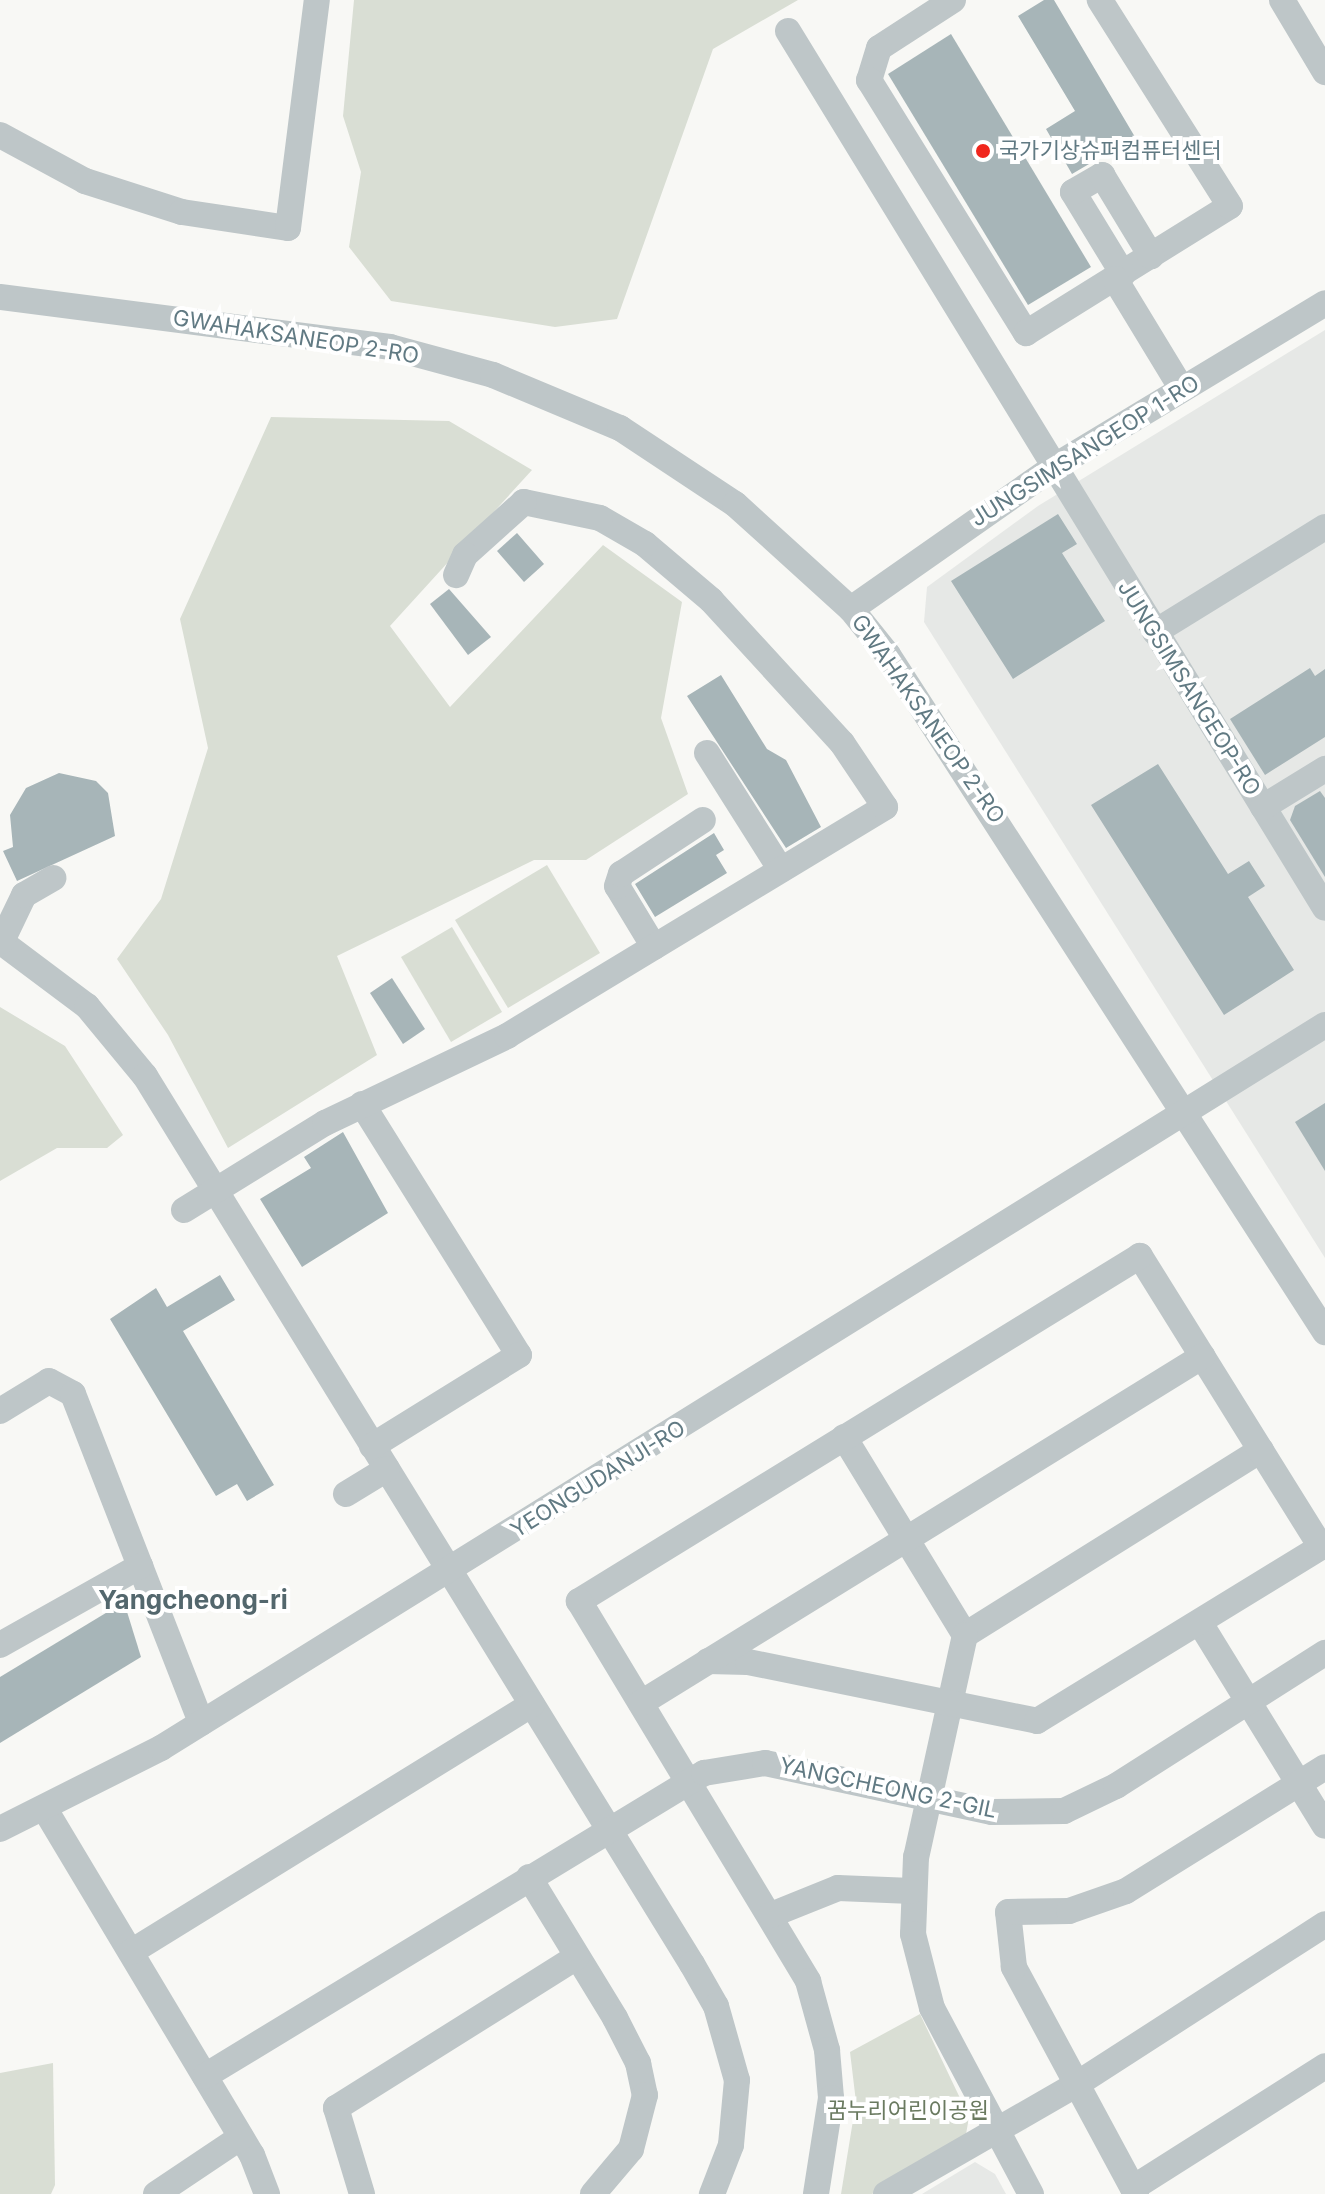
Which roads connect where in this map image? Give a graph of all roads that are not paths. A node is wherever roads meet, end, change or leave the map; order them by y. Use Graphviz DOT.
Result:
graph roads {
  1 [pos="317,0"];
  2 [pos="953,0"];
  3 [pos="1100,0"];
  4 [pos="1282,0"];
  5 [pos="788,31"];
  6 [pos="1325,72"];
  7 [pos="0,135"];
  8 [pos="1151,256"];
  9 [pos="1119,276"];
  10 [pos="0,297"];
  11 [pos="1325,303"];
  12 [pos="1182,389"];
  13 [pos="1052,468"];
  14 [pos="1325,527"];
  15 [pos="456,575"];
  16 [pos="851,609"];
  17 [pos="1155,632"];
  18 [pos="707,753"];
  19 [pos="1325,769"];
  20 [pos="1263,807"];
  21 [pos="703,820"];
  22 [pos="781,870"];
  23 [pos="54,878"];
  24 [pos="1325,908"];
  25 [pos="1,941"];
  26 [pos="654,947"];
  27 [pos="1325,1025"];
  28 [pos="362,1104"];
  29 [pos="1186,1111"];
  30 [pos="216,1191"];
  31 [pos="184,1210"];
  32 [pos="1325,1332"];
  33 [pos="1203,1356"];
  34 [pos="0,1411"];
  35 [pos="844,1437"];
  36 [pos="372,1446"];
  37 [pos="1261,1450"];
  38 [pos="387,1469"];
  39 [pos="346,1494"];
  40 [pos="907,1539"];
  41 [pos="140,1566"];
  42 [pos="449,1572"];
  43 [pos="1200,1623"];
  44 [pos="965,1635"];
  45 [pos="0,1645"];
  46 [pos="1325,1653"];
  47 [pos="708,1661"];
  48 [pos="1249,1702"];
  49 [pos="641,1703"];
  50 [pos="532,1704"];
  51 [pos="950,1704"];
  52 [pos="201,1723"];
  53 [pos="1325,1767"];
  54 [pos="689,1781"];
  55 [pos="1299,1784"];
  56 [pos="929,1798"];
  57 [pos="46,1811"];
  58 [pos="1325,1826"];
  59 [pos="609,1828"];
  60 [pos="0,1829"];
  61 [pos="529,1877"];
  62 [pos="912,1891"];
  63 [pos="771,1915"];
  64 [pos="1325,1924"];
  65 [pos="131,1952"];
  66 [pos="577,1957"];
  67 [pos="1325,2066"];
  68 [pos="205,2076"];
  69 [pos="1077,2084"];
  70 [pos="997,2132"];
  71 [pos="241,2137"];
  72 [pos="1134,2191"];
  73 [pos="160,2193"];
  74 [pos="267,2194"];
  75 [pos="362,2194"];
  76 [pos="593,2194"];
  77 [pos="712,2194"];
  78 [pos="816,2194"];
  79 [pos="886,2194"];
  80 [pos="1031,2194"];
  1 -- 7 [label="street"];
  2 -- 9 [label="street"];
  3 -- 8 [label="street"];
  4 -- 6 [label="street"];
  5 -- 13 [label="street, JUNGSIMSANGEOP-RO"];
  8 -- 9 [label="street"];
  8 -- 9 [label="street"];
  9 -- 12 [label="street"];
  10 -- 16 [label="street, GWAHAKSANEOP 2-RO"];
  11 -- 12 [label="street, JUNGSIMSANGEOP 1-RO"];
  12 -- 13 [label="street, JUNGSIMSANGEOP 1-RO"];
  13 -- 16 [label="street, JUNGSIMSANGEOP 1-RO"];
  13 -- 17 [label="street, JUNGSIMSANGEOP-RO"];
  14 -- 17 [label="street"];
  15 -- 22 [label="street"];
  16 -- 29 [label="street, GWAHAKSANEOP 2-RO"];
  17 -- 20 [label="street, JUNGSIMSANGEOP-RO"];
  18 -- 22 [label="street"];
  19 -- 20 [label="street"];
  20 -- 24 [label="street, JUNGSIMSANGEOP-RO"];
  21 -- 26 [label="street"];
  22 -- 26 [label="street"];
  23 -- 25 [label="street"];
  25 -- 30 [label="street"];
  26 -- 28 [label="street"];
  27 -- 29 [label="street"];
  28 -- 30 [label="street"];
  28 -- 36 [label="street"];
  29 -- 32 [label="street, GWAHAKSANEOP 2-RO"];
  29 -- 42 [label="street, YEONGUDANJI-RO"];
  30 -- 31 [label="street"];
  30 -- 36 [label="street"];
  33 -- 35 [label="street"];
  33 -- 37 [label="street"];
  33 -- 40 [label="street"];
  34 -- 41 [label="street"];
  35 -- 40 [label="street"];
  35 -- 49 [label="street"];
  36 -- 38 [label="street"];
  37 -- 43 [label="street"];
  37 -- 44 [label="street"];
  38 -- 39 [label="street"];
  38 -- 42 [label="street"];
  40 -- 44 [label="street"];
  40 -- 47 [label="street"];
  41 -- 45 [label="street"];
  41 -- 52 [label="street"];
  42 -- 50 [label="street"];
  42 -- 52 [label="street, YEONGUDANJI-RO"];
  43 -- 48 [label="street"];
  43 -- 51 [label="street"];
  44 -- 51 [label="street"];
  46 -- 48 [label="street, YANGCHEONG 2-GIL"];
  47 -- 49 [label="street"];
  47 -- 51 [label="street"];
  48 -- 55 [label="street"];
  48 -- 56 [label="street, YANGCHEONG 2-GIL"];
  49 -- 54 [label="street"];
  50 -- 59 [label="street"];
  50 -- 65 [label="street"];
  51 -- 56 [label="street"];
  52 -- 57 [label="street, YEONGUDANJI-RO"];
  53 -- 55 [label="street"];
  54 -- 56 [label="street, YANGCHEONG 2-GIL"];
  54 -- 59 [label="street, YANGCHEONG 2-GIL"];
  54 -- 63 [label="street"];
  55 -- 58 [label="street"];
  55 -- 69 [label="street"];
  56 -- 62 [label="street"];
  57 -- 60 [label="street, YEONGUDANJI-RO"];
  57 -- 65 [label="street"];
  59 -- 61 [label="street, YANGCHEONG 2-GIL"];
  59 -- 77 [label="street"];
  61 -- 66 [label="street"];
  61 -- 68 [label="street, YANGCHEONG 2-GIL"];
  62 -- 63 [label="street"];
  62 -- 70 [label="street"];
  63 -- 78 [label="street"];
  64 -- 69 [label="street"];
  65 -- 68 [label="street"];
  66 -- 75 [label="street"];
  66 -- 76 [label="street"];
  67 -- 72 [label="street"];
  68 -- 71 [label="street"];
  69 -- 70 [label="street"];
  69 -- 72 [label="street"];
  70 -- 79 [label="street"];
  70 -- 80 [label="street"];
  71 -- 73 [label="street"];
  71 -- 74 [label="street"];
}
